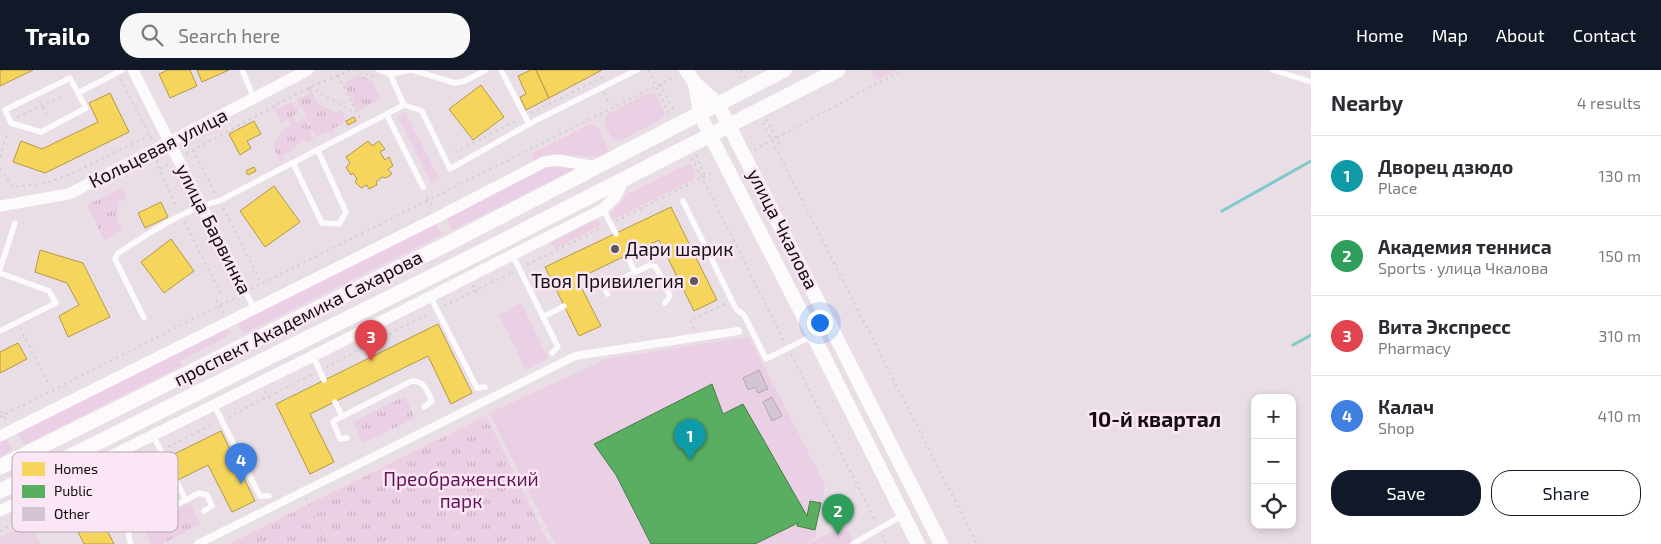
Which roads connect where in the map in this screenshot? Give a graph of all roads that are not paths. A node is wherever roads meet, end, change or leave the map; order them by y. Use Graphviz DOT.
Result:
graph roads {
  1 [pos="133,70"];
  2 [pos="242,70"];
  3 [pos="308,70"];
  4 [pos="379,70"];
  5 [pos="411,70"];
  6 [pos="486,70"];
  7 [pos="501,70"];
  8 [pos="637,70"];
  9 [pos="686,70"];
  10 [pos="784,70"];
  11 [pos="838,70"];
  12 [pos="1273,70"];
  13 [pos="119,71"];
  14 [pos="391,72"];
  15 [pos="1311,82"];
  16 [pos="695,83"];
  17 [pos="78,93"];
  18 [pos="254,98"];
  19 [pos="404,104"];
  20 [pos="718,104"];
  21 [pos="2,109"];
  22 [pos="700,114"];
  23 [pos="387,115"];
  24 [pos="529,124"];
  25 [pos="730,126"];
  26 [pos="710,135"];
  27 [pos="171,141"];
  28 [pos="318,151"];
  29 [pos="293,163"];
  30 [pos="596,167"];
  31 [pos="625,178"];
  32 [pos="422,187"];
  33 [pos="683,202"];
  34 [pos="202,205"];
  35 [pos="0,206"];
  36 [pos="603,209"];
  37 [pos="15,223"];
  38 [pos="616,234"];
  39 [pos="512,254"];
  40 [pos="627,256"];
  41 [pos="0,269"];
  42 [pos="635,272"];
  43 [pos="0,273"];
  44 [pos="244,288"];
  45 [pos="607,294"];
  46 [pos="430,296"];
  47 [pos="665,303"];
  48 [pos="564,306"];
  49 [pos="254,308"];
  50 [pos="543,317"];
  51 [pos="144,318"];
  52 [pos="738,331"];
  53 [pos="0,332"];
  54 [pos="814,335"];
  55 [pos="552,353"];
  56 [pos="313,356"];
  57 [pos="324,380"];
  58 [pos="485,388"];
  59 [pos="335,402"];
  60 [pos="214,405"];
  61 [pos="424,407"];
  62 [pos="342,416"];
  63 [pos="0,436"];
  64 [pos="153,436"];
  65 [pos="347,438"];
  66 [pos="30,452"];
  67 [pos="77,452"];
  68 [pos="120,452"];
  69 [pos="162,452"];
  70 [pos="12,461"];
  71 [pos="0,467"];
  72 [pos="12,484"];
  73 [pos="178,485"];
  74 [pos="0,490"];
  75 [pos="269,496"];
  76 [pos="186,500"];
  77 [pos="178,504"];
  78 [pos="12,505"];
  79 [pos="0,511"];
  80 [pos="204,511"];
  81 [pos="904,514"];
  82 [pos="128,532"];
  83 [pos="131,544"];
  84 [pos="198,544"];
  85 [pos="853,544"];
  86 [pos="918,544"];
  87 [pos="941,544"];
  1 -- 27 [label="street, улица Барвинка"];
  2 -- 18 [label="lane"];
  3 -- 18 [label="street, Кольцевая улица"];
  4 -- 14 [label="lane"];
  5 -- 6 [label="lane"];
  5 -- 14 [label="lane"];
  7 -- 24 [label="lane"];
  8 -- 24 [label="lane"];
  9 -- 16 [label="street, улица Чкалова"];
  10 -- 20 [label="main road, проспект Академика Сахарова"];
  11 -- 25 [label="main road, проспект Академика Сахарова"];
  12 -- 15 [label="lane"];
  13 -- 17 [label="lane"];
  14 -- 19 [label="lane"];
  16 -- 20 [label="street, улица Чкалова"];
  16 -- 22 [label="street, улица Чкалова"];
  17 -- 21 [label="lane"];
  17 -- 21 [label="lane"];
  18 -- 27 [label="street, Кольцевая улица"];
  19 -- 23 [label="lane"];
  19 -- 24 [label="lane"];
  20 -- 22 [label="main road, проспект Академика Сахарова"];
  20 -- 25 [label="street, улица Чкалова"];
  22 -- 26 [label="street, улица Чкалова"];
  22 -- 30 [label="main road, проспект Академика Сахарова"];
  23 -- 28 [label="lane"];
  23 -- 32 [label="lane"];
  25 -- 26 [label="main road, проспект Академика Сахарова"];
  25 -- 87 [label="street, улица Чкалова"];
  26 -- 31 [label="main road, проспект Академика Сахарова"];
  26 -- 54 [label="street, улица Чкалова"];
  27 -- 34 [label="street, улица Барвинка"];
  27 -- 35 [label="street, Кольцевая улица"];
  28 -- 29 [label="lane"];
  28 -- 29 [label="lane"];
  29 -- 34 [label="lane"];
  30 -- 49 [label="street, проспект Академика Сахарова"];
  30 -- 66 [label="main road, проспект Академика Сахарова"];
  31 -- 36 [label="street, проспект Академика Сахарова"];
  31 -- 67 [label="main road, проспект Академика Сахарова"];
  33 -- 54 [label="lane"];
  34 -- 44 [label="street, улица Барвинка"];
  34 -- 51 [label="lane"];
  36 -- 38 [label="lane"];
  36 -- 39 [label="street, проспект Академика Сахарова"];
  37 -- 41 [label="lane"];
  39 -- 46 [label="street, проспект Академика Сахарова"];
  39 -- 50 [label="lane"];
  40 -- 42 [label="lane"];
  42 -- 45 [label="lane"];
  42 -- 47 [label="lane"];
  43 -- 53 [label="lane"];
  44 -- 49 [label="lane, улица Барвинка"];
  46 -- 56 [label="street, проспект Академика Сахарова"];
  46 -- 58 [label="lane"];
  48 -- 50 [label="lane"];
  49 -- 63 [label="street, проспект Академика Сахарова"];
  50 -- 55 [label="lane"];
  52 -- 84 [label="street"];
  54 -- 81 [label="street, улица Чкалова"];
  56 -- 57 [label="lane"];
  56 -- 60 [label="street, проспект Академика Сахарова"];
  59 -- 62 [label="lane"];
  60 -- 64 [label="street, проспект Академика Сахарова"];
  60 -- 75 [label="lane"];
  61 -- 62 [label="lane"];
  62 -- 65 [label="lane"];
  64 -- 68 [label="street, проспект Академика Сахарова"];
  64 -- 69 [label="lane"];
  70 -- 71 [label="main road, проспект Академика Сахарова"];
  72 -- 74 [label="main road, проспект Академика Сахарова"];
  73 -- 76 [label="lane"];
  76 -- 77 [label="lane"];
  76 -- 80 [label="lane"];
  78 -- 79 [label="street, проспект Академика Сахарова"];
  81 -- 85 [label="lane"];
  81 -- 86 [label="street, улица Чкалова"];
  82 -- 83 [label="lane"];
}
